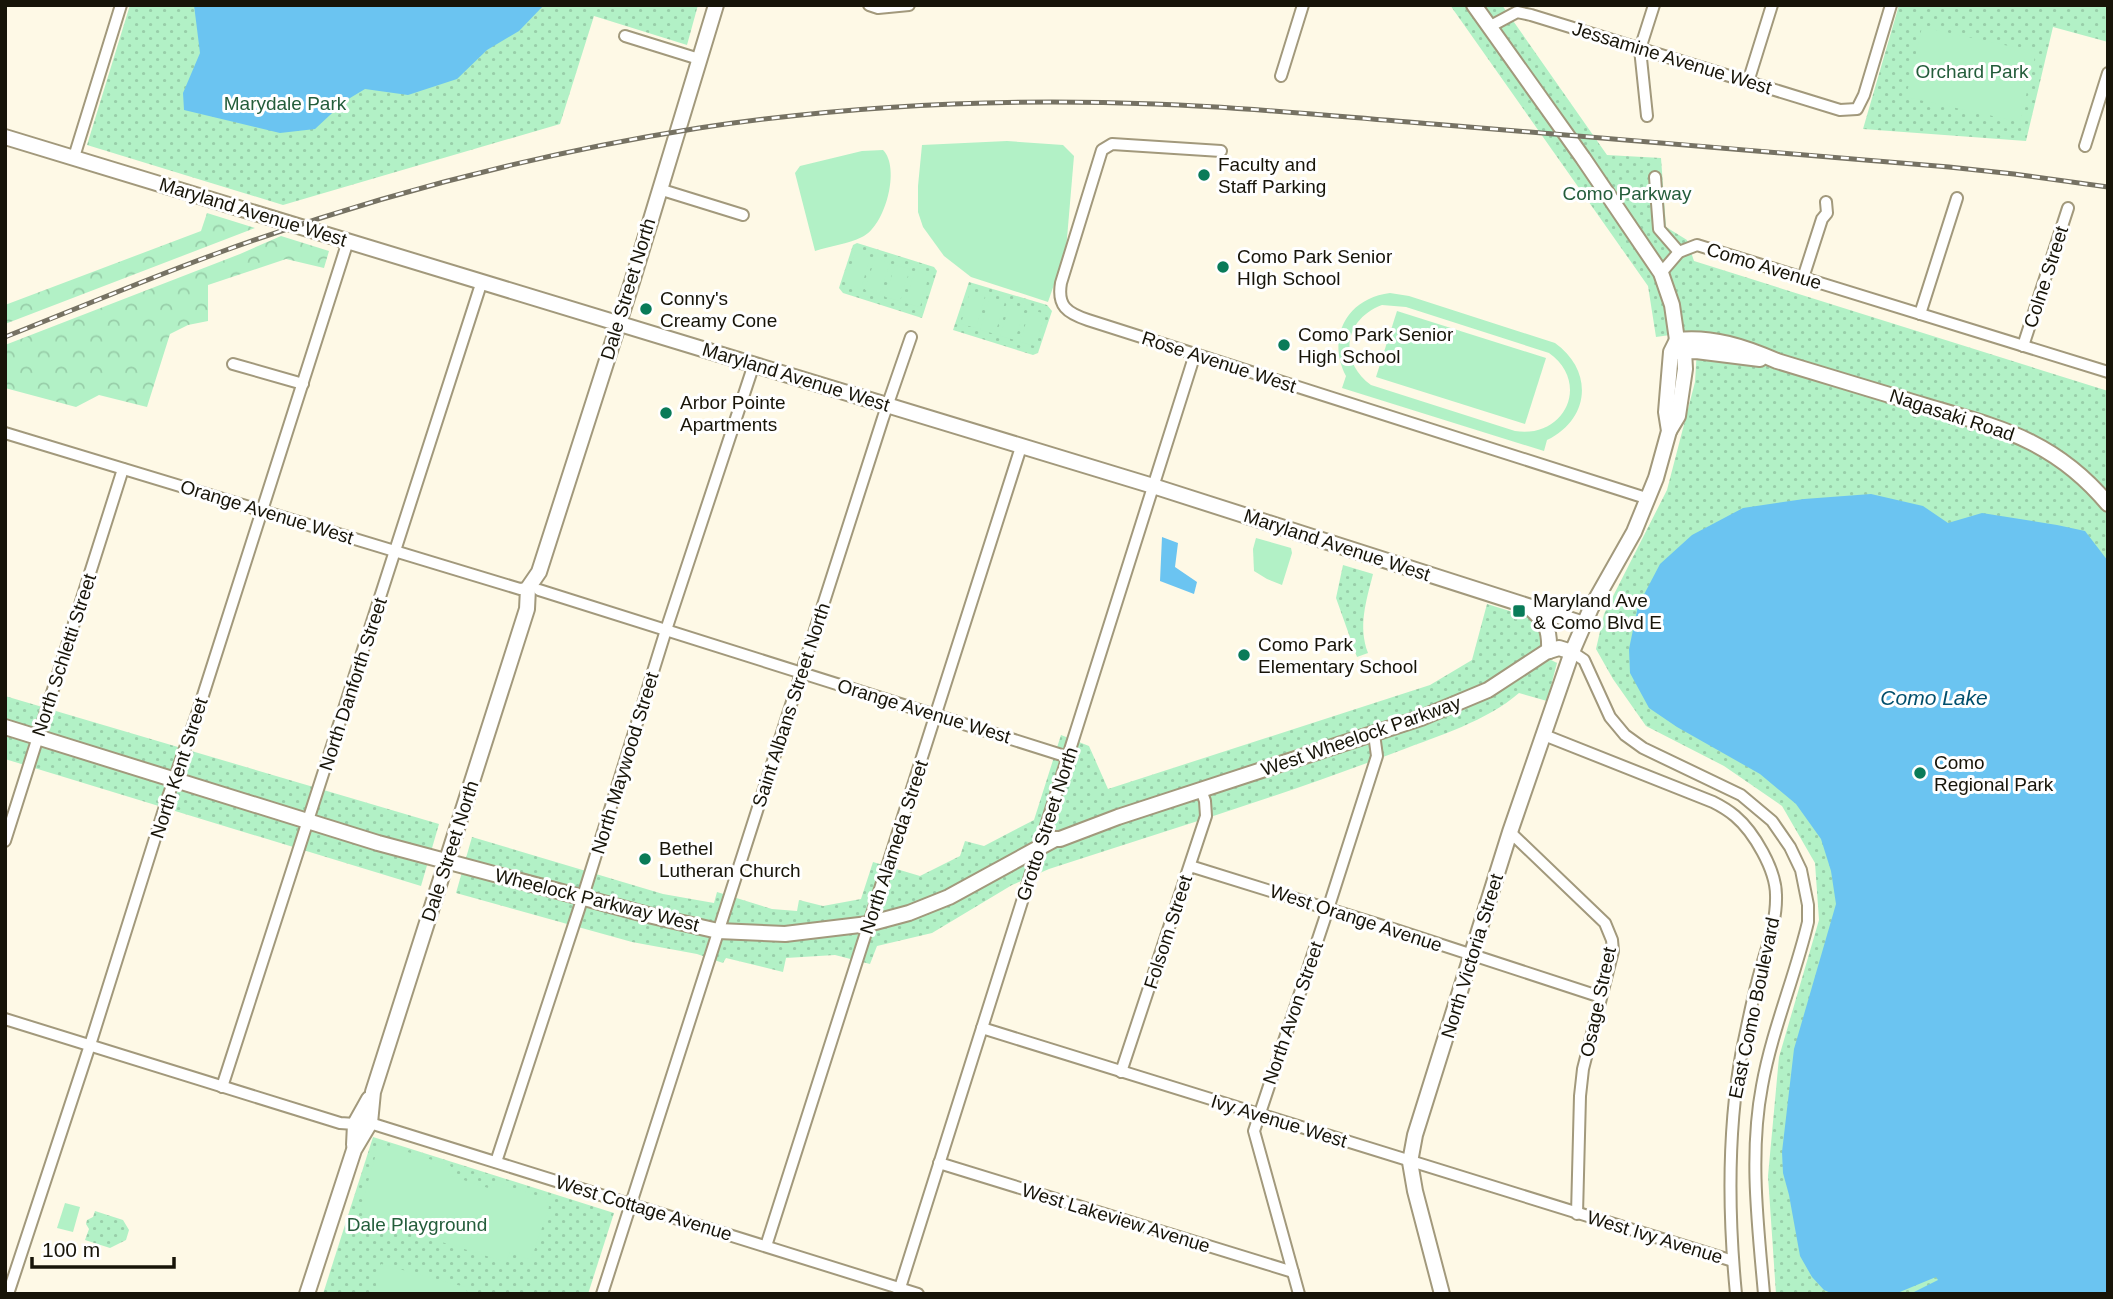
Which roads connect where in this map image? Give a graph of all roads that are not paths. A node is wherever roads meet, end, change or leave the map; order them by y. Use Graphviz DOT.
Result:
graph roads {
  1 [pos="121,5"];
  2 [pos="716,5"];
  3 [pos="869,5"];
  4 [pos="909,5"];
  5 [pos="1303,5"];
  6 [pos="1474,5"];
  7 [pos="1654,5"];
  8 [pos="1772,5"];
  9 [pos="1891,5"];
  10 [pos="1533,10"];
  11 [pos="1489,27"];
  12 [pos="625,36"];
  13 [pos="1640,49"];
  14 [pos="699,59"];
  15 [pos="2108,73"];
  16 [pos="1281,76"];
  17 [pos="1748,82"];
  18 [pos="1647,116"];
  19 [pos="5,137"];
  20 [pos="2085,146"];
  21 [pos="1222,151"];
  22 [pos="74,157"];
  23 [pos="1655,177"];
  24 [pos="659,188"];
  25 [pos="1957,198"];
  26 [pos="1826,202"];
  27 [pos="2068,208"];
  28 [pos="743,215"];
  29 [pos="348,241"];
  30 [pos="1679,252"];
  31 [pos="1661,273"];
  32 [pos="1802,278"];
  33 [pos="482,281"];
  34 [pos="1920,314"];
  35 [pos="619,322"];
  36 [pos="911,337"];
  37 [pos="2023,346"];
  38 [pos="1677,348"];
  39 [pos="1195,354"];
  40 [pos="1724,355"];
  41 [pos="1777,361"];
  42 [pos="233,364"];
  43 [pos="754,364"];
  44 [pos="2108,372"];
  45 [pos="1683,383"];
  46 [pos="303,384"];
  47 [pos="887,405"];
  48 [pos="1669,431"];
  49 [pos="5,433"];
  50 [pos="1021,447"];
  51 [pos="123,468"];
  52 [pos="1153,486"];
  53 [pos="1649,499"];
  54 [pos="2108,504"];
  55 [pos="262,511"];
  56 [pos="396,551"];
  57 [pos="534,589"];
  58 [pos="1526,605"];
  59 [pos="1584,624"];
  60 [pos="666,630"];
  61 [pos="1549,651"];
  62 [pos="1572,652"];
  63 [pos="802,673"];
  64 [pos="936,715"];
  65 [pos="5,727"];
  66 [pos="1374,734"];
  67 [pos="1544,735"];
  68 [pos="38,737"];
  69 [pos="1069,757"];
  70 [pos="174,781"];
  71 [pos="1201,790"];
  72 [pos="1182,797"];
  73 [pos="309,821"];
  74 [pos="1510,832"];
  75 [pos="5,841"];
  76 [pos="1040,846"];
  77 [pos="447,862"];
  78 [pos="1190,866"];
  79 [pos="582,898"];
  80 [pos="1328,909"];
  81 [pos="869,924"];
  82 [pos="718,930"];
  83 [pos="1472,956"];
  84 [pos="1601,997"];
  85 [pos="5,1019"];
  86 [pos="982,1028"];
  87 [pos="90,1045"];
  88 [pos="1122,1072"];
  89 [pos="222,1087"];
  90 [pos="1259,1114"];
  91 [pos="363,1124"];
  92 [pos="496,1161"];
  93 [pos="1410,1162"];
  94 [pos="939,1163"];
  95 [pos="629,1204"];
  96 [pos="1577,1214"];
  97 [pos="766,1246"];
  98 [pos="1733,1261"];
  99 [pos="1293,1272"];
  100 [pos="899,1291"];
  101 [pos="8,1294"];
  102 [pos="307,1294"];
  103 [pos="602,1294"];
  104 [pos="918,1294"];
  105 [pos="1299,1294"];
  106 [pos="1442,1294"];
  107 [pos="1736,1294"];
  108 [pos="1764,1294"];
  1 -- 22 [label="street"];
  2 -- 14 [label="street, Dale Street North"];
  3 -- 4 [label="street"];
  5 -- 16 [label="street"];
  6 -- 11 [label="street"];
  7 -- 13 [label="street"];
  8 -- 17 [label="street"];
  9 -- 17 [label="street, Jessamine Avenue West"];
  10 -- 11 [label="street, Jessamine Avenue West"];
  10 -- 13 [label="street, Jessamine Avenue West"];
  11 -- 31 [label="street"];
  12 -- 14 [label="street"];
  13 -- 17 [label="street, Jessamine Avenue West"];
  13 -- 18 [label="street"];
  14 -- 24 [label="street, Dale Street North"];
  15 -- 20 [label="street"];
  19 -- 22 [label="street, Maryland Avenue West"];
  21 -- 39 [label="street, Rose Avenue West"];
  22 -- 29 [label="street, Maryland Avenue West"];
  23 -- 30 [label="street"];
  24 -- 28 [label="street"];
  24 -- 35 [label="street, Dale Street North"];
  25 -- 34 [label="street"];
  26 -- 32 [label="street"];
  27 -- 37 [label="street, Colne Street"];
  29 -- 33 [label="street, Maryland Avenue West"];
  29 -- 46 [label="street, North Kent Street"];
  30 -- 31 [label="street, Como Avenue"];
  30 -- 32 [label="street, Como Avenue"];
  31 -- 38 [label="street"];
  32 -- 34 [label="street, Como Avenue"];
  33 -- 35 [label="street, Maryland Avenue West"];
  33 -- 56 [label="street, North Danforth Street"];
  34 -- 37 [label="street, Como Avenue"];
  35 -- 43 [label="street, Maryland Avenue West"];
  35 -- 57 [label="street, Dale Street North"];
  36 -- 47 [label="street, Saint Albans Street North"];
  37 -- 44 [label="street, Como Avenue"];
  38 -- 40 [label="street"];
  38 -- 41 [label="street"];
  38 -- 45 [label="street"];
  38 -- 48 [label="street"];
  39 -- 52 [label="street, Grotto Street North"];
  39 -- 53 [label="street, Rose Avenue West"];
  40 -- 41 [label="street"];
  40 -- 45 [label="street"];
  41 -- 54 [label="street, Nagasaki Road"];
  42 -- 46 [label="street"];
  43 -- 47 [label="street, Maryland Avenue West"];
  43 -- 60 [label="street, North Maywood Street"];
  45 -- 48 [label="street"];
  46 -- 55 [label="street, North Kent Street"];
  47 -- 50 [label="street, Maryland Avenue West"];
  47 -- 63 [label="street, Saint Albans Street North"];
  48 -- 53 [label="street"];
  49 -- 51 [label="street, Orange Avenue West"];
  50 -- 52 [label="street, Maryland Avenue West"];
  50 -- 64 [label="street, North Alameda Street"];
  51 -- 55 [label="street, Orange Avenue West"];
  51 -- 68 [label="street, North Schletti Street"];
  52 -- 58 [label="street, Maryland Avenue West"];
  52 -- 69 [label="street, Grotto Street North"];
  53 -- 59 [label="street"];
  55 -- 56 [label="street, Orange Avenue West"];
  55 -- 70 [label="street, North Kent Street"];
  56 -- 57 [label="street, Orange Avenue West"];
  56 -- 73 [label="street, North Danforth Street"];
  57 -- 60 [label="street, Orange Avenue West"];
  57 -- 77 [label="street, Dale Street North"];
  58 -- 59 [label="street, Maryland Avenue West"];
  58 -- 61 [label="street"];
  59 -- 62 [label="street, North Victoria Street"];
  60 -- 63 [label="street, Orange Avenue West"];
  60 -- 79 [label="street, North Maywood Street"];
  61 -- 62 [label="street"];
  61 -- 66 [label="street, West Wheelock Parkway"];
  62 -- 67 [label="street, North Victoria Street"];
  62 -- 108 [label="street"];
  63 -- 64 [label="street, Orange Avenue West"];
  63 -- 82 [label="street, Saint Albans Street North"];
  64 -- 69 [label="street, Orange Avenue West"];
  64 -- 81 [label="street, North Alameda Street"];
  65 -- 68 [label="street, Wheelock Parkway West"];
  66 -- 71 [label="street, West Wheelock Parkway"];
  66 -- 80 [label="street, North Avon Street"];
  67 -- 74 [label="street, North Victoria Street"];
  67 -- 98 [label="street, East Como Boulevard"];
  68 -- 70 [label="street, Wheelock Parkway West"];
  68 -- 75 [label="street, North Schletti Street"];
  69 -- 76 [label="street, Grotto Street North"];
  70 -- 73 [label="street, Wheelock Parkway West"];
  70 -- 87 [label="street, North Kent Street"];
  71 -- 72 [label="street, West Wheelock Parkway"];
  71 -- 78 [label="street, Folsom Street"];
  72 -- 76 [label="street, Wheelock Parkway West"];
  73 -- 77 [label="street, Wheelock Parkway West"];
  73 -- 89 [label="street, North Danforth Street"];
  74 -- 83 [label="street, North Victoria Street"];
  74 -- 84 [label="street, Osage Street"];
  76 -- 81 [label="street, Wheelock Parkway West"];
  76 -- 86 [label="street, Grotto Street North"];
  77 -- 79 [label="street, Wheelock Parkway West"];
  77 -- 91 [label="street, Dale Street North"];
  78 -- 80 [label="street, West Orange Avenue"];
  78 -- 88 [label="street, Folsom Street"];
  79 -- 82 [label="street, Wheelock Parkway West"];
  79 -- 92 [label="street, North Maywood Street"];
  80 -- 83 [label="street, West Orange Avenue"];
  80 -- 90 [label="street, North Avon Street"];
  81 -- 82 [label="street, Wheelock Parkway West"];
  81 -- 97 [label="street, North Alameda Street"];
  82 -- 95 [label="street, Saint Albans Street North"];
  83 -- 84 [label="street, West Orange Avenue"];
  83 -- 93 [label="street, North Victoria Street"];
  84 -- 96 [label="street, Osage Street"];
  85 -- 87 [label="street, West Cottage Avenue"];
  86 -- 88 [label="street, Ivy Avenue West"];
  86 -- 94 [label="street, Grotto Street North"];
  87 -- 89 [label="street, West Cottage Avenue"];
  87 -- 101 [label="street, North Kent Street"];
  88 -- 90 [label="street, Ivy Avenue West"];
  89 -- 91 [label="street, West Cottage Avenue"];
  90 -- 93 [label="street, Ivy Avenue West"];
  90 -- 99 [label="street, North Avon Street"];
  91 -- 92 [label="street, West Cottage Avenue"];
  91 -- 102 [label="street, Dale Street North"];
  92 -- 95 [label="street, West Cottage Avenue"];
  93 -- 96 [label="street, Ivy Avenue West"];
  93 -- 106 [label="street, North Victoria Street"];
  94 -- 99 [label="street, West Lakeview Avenue"];
  94 -- 100 [label="street, Grotto Street North"];
  95 -- 97 [label="street, West Cottage Avenue"];
  95 -- 103 [label="street, Saint Albans Street North"];
  96 -- 98 [label="street, West Ivy Avenue"];
  97 -- 100 [label="street, West Cottage Avenue"];
  98 -- 107 [label="street, East Como Boulevard"];
  99 -- 105 [label="street, North Avon Street"];
  100 -- 104 [label="street, West Cottage Avenue"];
}
